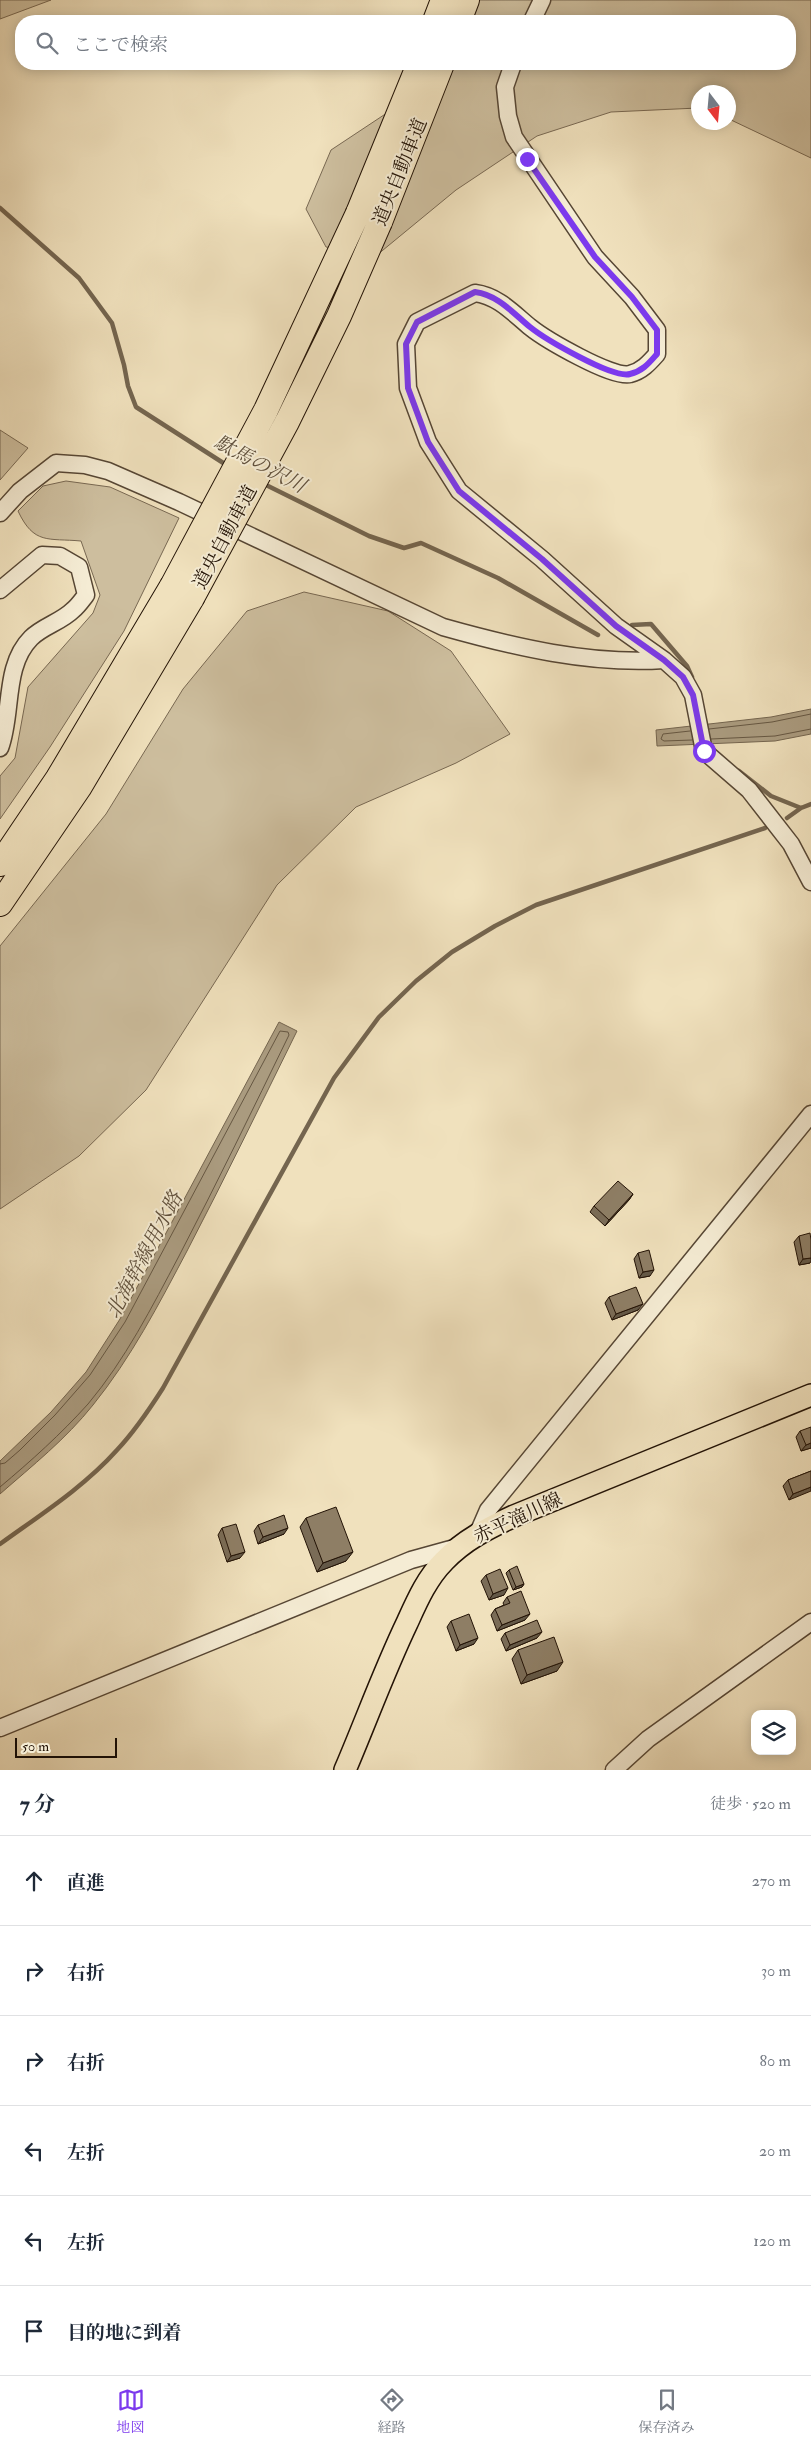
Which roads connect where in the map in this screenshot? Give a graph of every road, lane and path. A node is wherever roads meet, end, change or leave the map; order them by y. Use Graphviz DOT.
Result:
graph roads {
  1 [pos="443,0"];
  2 [pos="467,0"];
  3 [pos="542,0"];
  4 [pos="437,15"];
  5 [pos="461,15"];
  6 [pos="535,15"];
  7 [pos="417,70"];
  8 [pos="440,70"];
  9 [pos="511,70"];
  10 [pos="0,513"];
  11 [pos="0,590"];
  12 [pos="182,592"];
  13 [pos="664,660"];
  14 [pos="0,748"];
  15 [pos="0,864"];
  16 [pos="811,882"];
  17 [pos="0,904"];
  18 [pos="811,1114"];
  19 [pos="811,1395"];
  20 [pos="478,1533"];
  21 [pos="459,1547"];
  22 [pos="811,1622"];
  23 [pos="0,1728"];
  24 [pos="345,1770"];
  25 [pos="614,1770"];
  1 -- 4 [label="highway"];
  2 -- 5 [label="highway"];
  3 -- 6 [label="street"];
  7 -- 12 [label="highway, 道央自動車道, bridge"];
  8 -- 12 [label="highway, 道央自動車道, bridge"];
  9 -- 13 [label="street"];
  10 -- 13 [label="street"];
  11 -- 14 [label="street"];
  12 -- 15 [label="highway, 道央自動車道"];
  12 -- 17 [label="highway, 道央自動車道"];
  13 -- 16 [label="street"];
  18 -- 20 [label="street"];
  19 -- 20 [label="main road, 赤平滝川線"];
  20 -- 21 [label="main road, 赤平滝川線"];
  21 -- 23 [label="street"];
  21 -- 24 [label="main road, 赤平滝川線"];
  22 -- 25 [label="street"];
}
